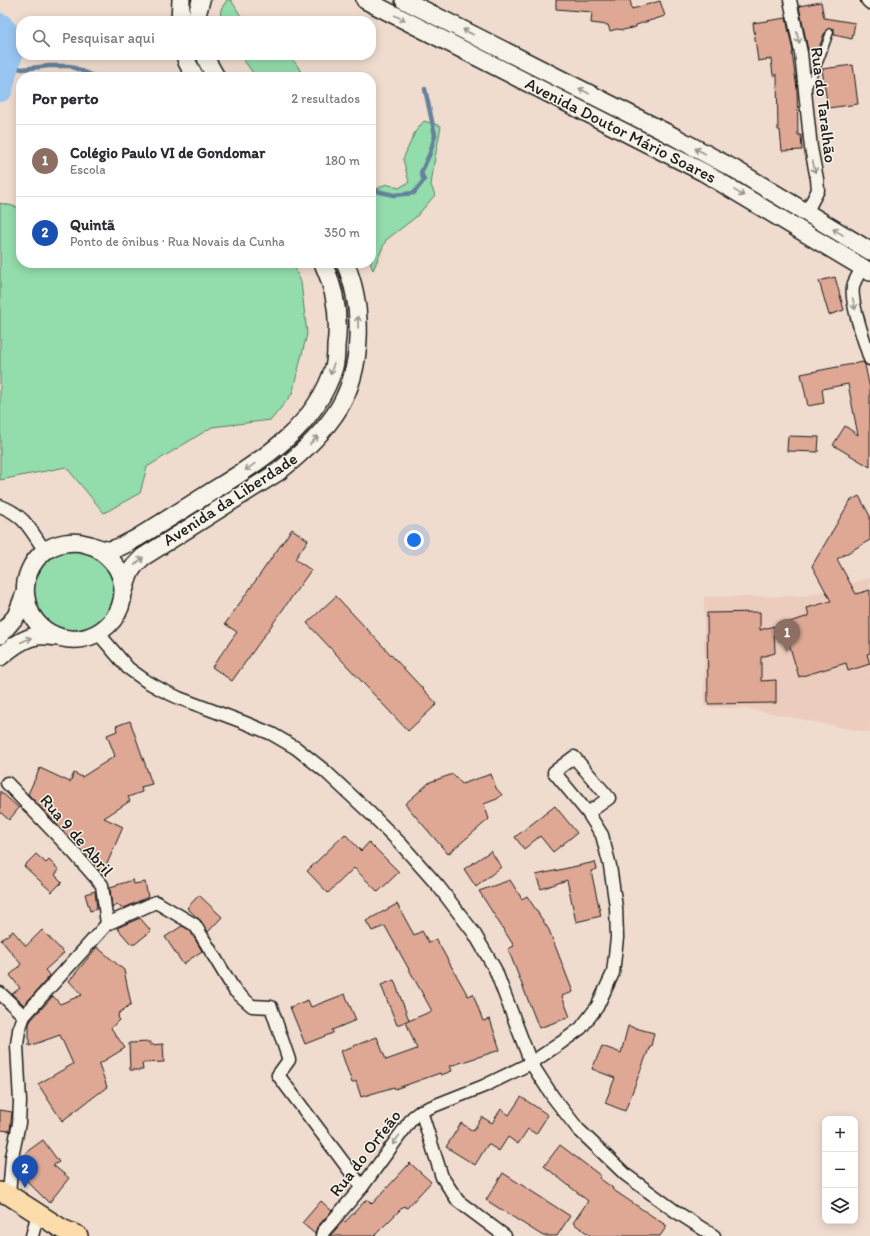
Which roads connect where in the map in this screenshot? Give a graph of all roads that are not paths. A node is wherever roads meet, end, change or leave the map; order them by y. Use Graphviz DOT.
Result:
graph roads {
  1 [pos="181,0"];
  2 [pos="200,0"];
  3 [pos="365,0"];
  4 [pos="404,0"];
  5 [pos="790,0"];
  6 [pos="867,0"];
  7 [pos="870,3"];
  8 [pos="180,16"];
  9 [pos="197,16"];
  10 [pos="830,32"];
  11 [pos="186,60"];
  12 [pos="207,60"];
  13 [pos="192,72"];
  14 [pos="213,72"];
  15 [pos="806,92"];
  16 [pos="806,213"];
  17 [pos="870,252"];
  18 [pos="325,268"];
  19 [pos="347,268"];
  20 [pos="866,270"];
  21 [pos="870,359"];
  22 [pos="0,506"];
  23 [pos="98,549"];
  24 [pos="45,551"];
  25 [pos="25,593"];
  26 [pos="122,595"];
  27 [pos="98,633"];
  28 [pos="0,635"];
  29 [pos="57,636"];
  30 [pos="0,657"];
  31 [pos="7,783"];
  32 [pos="588,813"];
  33 [pos="107,924"];
  34 [pos="0,993"];
  35 [pos="24,1016"];
  36 [pos="532,1062"];
  37 [pos="421,1111"];
  38 [pos="362,1187"];
  39 [pos="4,1194"];
  40 [pos="38,1213"];
  41 [pos="32,1236"];
  42 [pos="78,1236"];
  43 [pos="322,1236"];
  44 [pos="505,1236"];
  45 [pos="714,1236"];
  1 -- 8 [label="main road"];
  2 -- 9 [label="main road"];
  3 -- 20 [label="main road, Avenida Doutor Mário Soares, one-way"];
  16 -- 4 [label="main road, Avenida Doutor Mário Soares, one-way"];
  5 -- 15 [label="street, Rua do Taralhão, one-way"];
  6 -- 7 [label="street"];
  10 -- 15 [label="lane"];
  11 -- 13 [label="main road"];
  12 -- 14 [label="main road"];
  15 -- 16 [label="street, Rua do Taralhão, one-way"];
  17 -- 16 [label="main road, Avenida Doutor Mário Soares, one-way"];
  18 -- 23 [label="main road, Avenida da Liberdade, one-way"];
  26 -- 19 [label="main road, Avenida da Liberdade, one-way"];
  20 -- 21 [label="street, one-way"];
  22 -- 24 [label="street"];
  23 -- 24 [label="main road"];
  23 -- 26 [label="main road"];
  24 -- 25 [label="main road"];
  25 -- 28 [label="main road"];
  25 -- 29 [label="main road"];
  26 -- 27 [label="main road"];
  27 -- 29 [label="main road"];
  27 -- 36 [label="street"];
  30 -- 29 [label="main road, one-way"];
  31 -- 33 [label="street, Rua 9 de Abril"];
  32 -- 32 [label="street, Rua do Orfeão"];
  32 -- 36 [label="street, Rua do Orfeão"];
  33 -- 35 [label="street"];
  33 -- 38 [label="street"];
  34 -- 35 [label="street"];
  35 -- 39 [label="street"];
  36 -- 37 [label="street, Rua do Orfeão"];
  36 -- 45 [label="street"];
  37 -- 38 [label="street, Rua do Orfeão, one-way"];
  37 -- 44 [label="street"];
  38 -- 43 [label="street, Rua do Orfeão"];
  39 -- 40 [label="main road"];
  40 -- 41 [label="street"];
  40 -- 42 [label="main road"];
}
